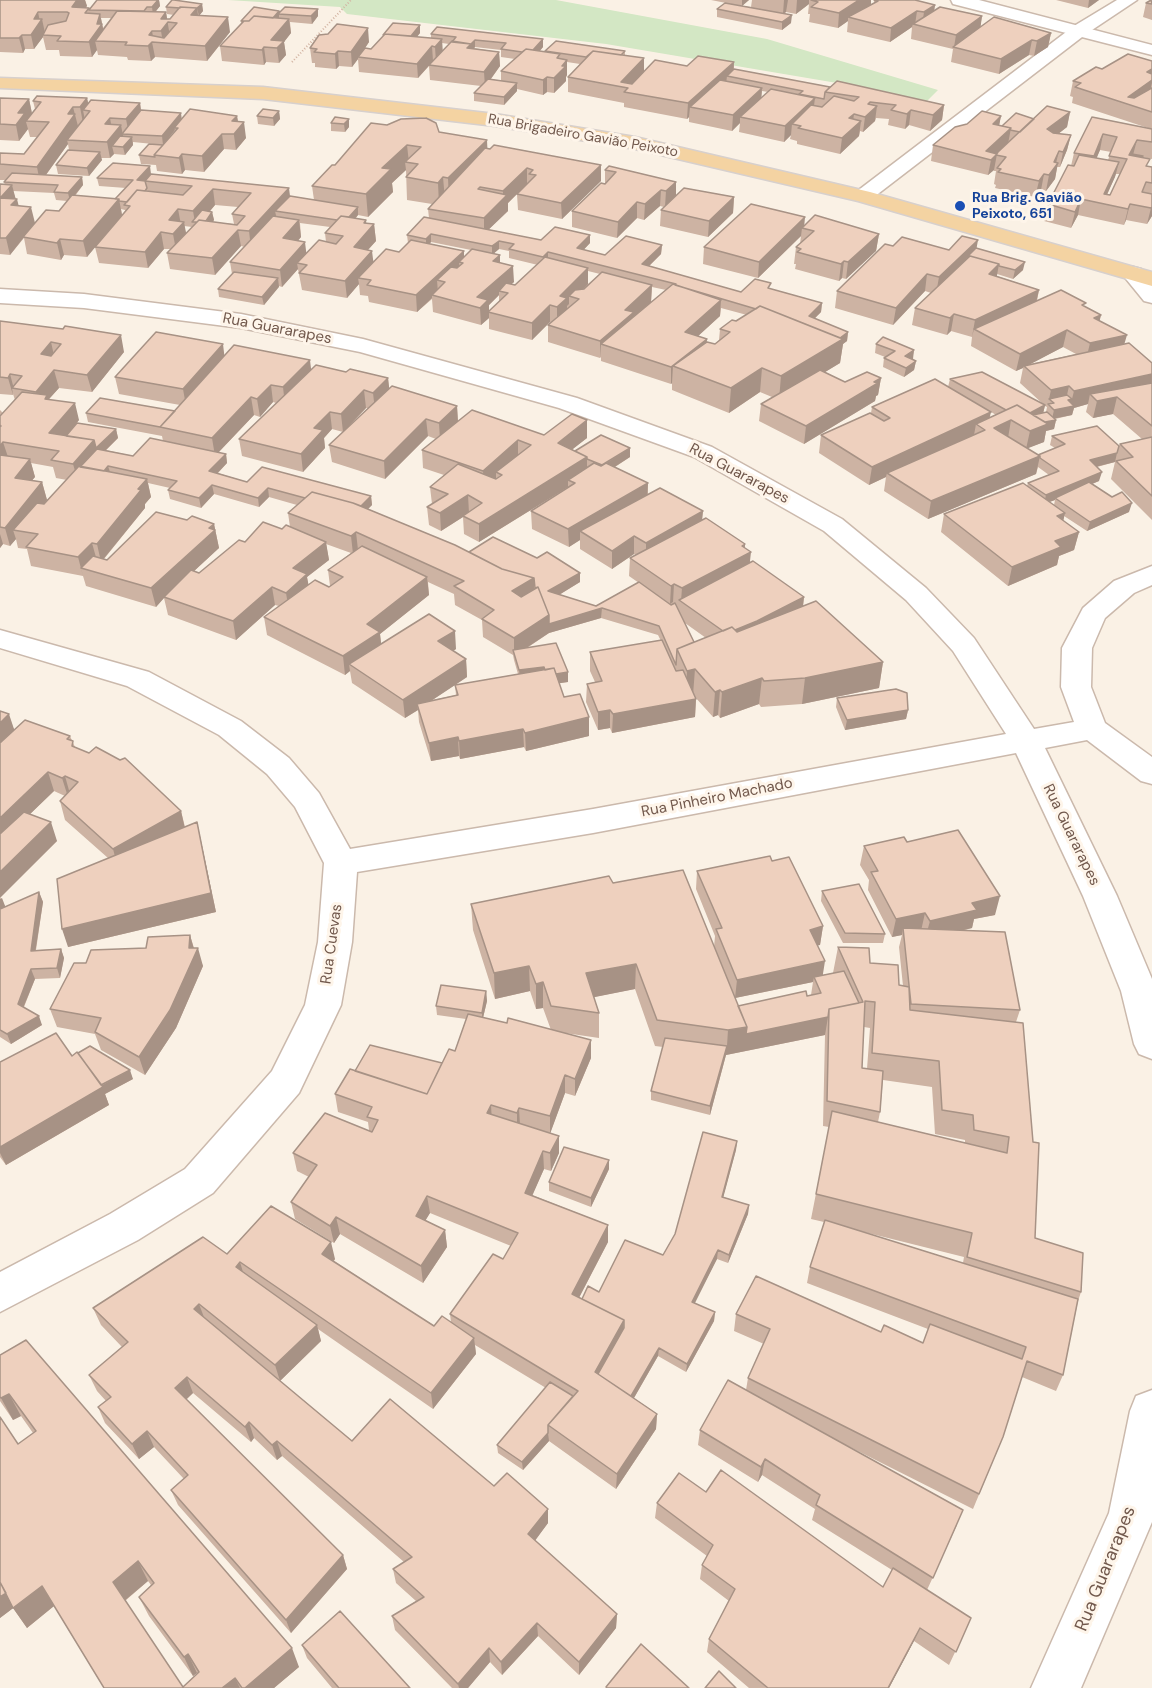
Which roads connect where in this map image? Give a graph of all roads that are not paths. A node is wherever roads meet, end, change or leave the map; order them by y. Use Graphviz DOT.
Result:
graph roads {
  1 [pos="959,0"];
  2 [pos="1129,0"];
  3 [pos="1080,30"];
  4 [pos="1152,50"];
  5 [pos="0,83"];
  6 [pos="863,196"];
  7 [pos="1143,276"];
  8 [pos="0,296"];
  9 [pos="1152,296"];
  10 [pos="1152,574"];
  11 [pos="0,639"];
  12 [pos="1092,729"];
  13 [pos="1026,741"];
  14 [pos="1152,773"];
  15 [pos="341,863"];
  16 [pos="1152,1044"];
  17 [pos="0,1293"];
  18 [pos="1152,1411"];
  19 [pos="1056,1688"];
  1 -- 3 [label="street"];
  2 -- 3 [label="street"];
  3 -- 4 [label="street"];
  3 -- 6 [label="street"];
  5 -- 6 [label="main road, Rua Brigadeiro Gavião Peixoto"];
  6 -- 7 [label="main road, Rua Brigadeiro Gavião Peixoto"];
  7 -- 9 [label="street"];
  8 -- 13 [label="street, Rua Guararapes"];
  10 -- 12 [label="street"];
  11 -- 15 [label="street"];
  12 -- 13 [label="street, Rua Pinheiro Machado"];
  12 -- 14 [label="street"];
  13 -- 15 [label="street, Rua Pinheiro Machado"];
  13 -- 16 [label="street, Rua Guararapes"];
  15 -- 17 [label="street, Rua Cuevas"];
  18 -- 19 [label="street, Rua Guararapes"];
}
